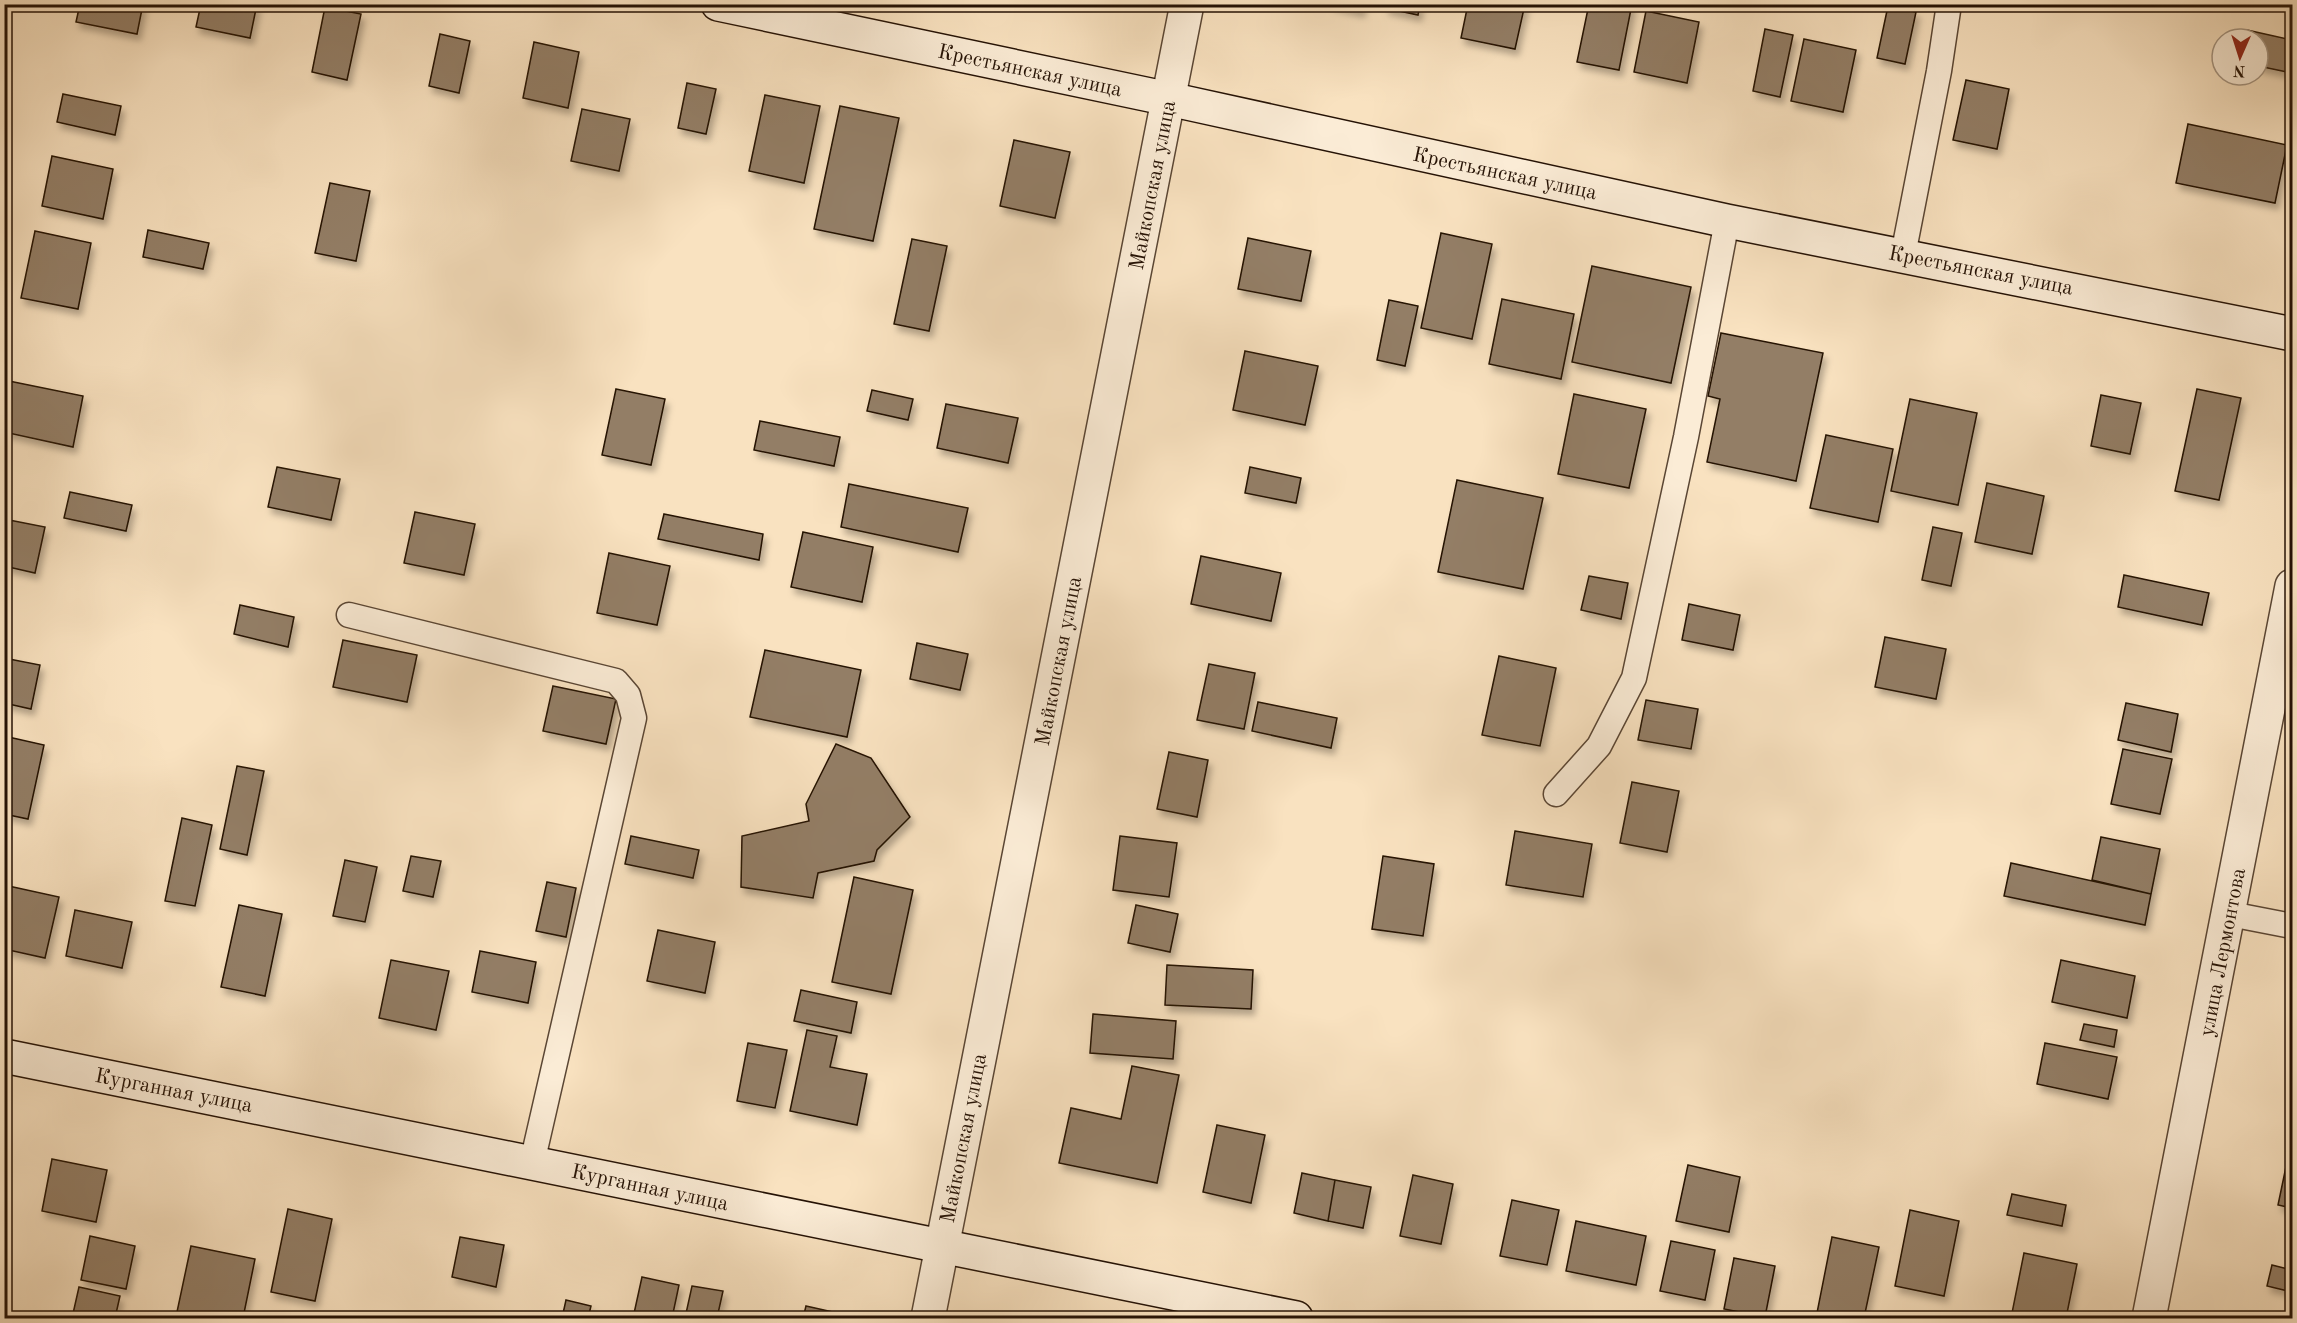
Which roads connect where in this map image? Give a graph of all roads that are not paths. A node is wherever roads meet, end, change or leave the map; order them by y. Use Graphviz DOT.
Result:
graph roads {
  1 [pos="718,4"];
  2 [pos="1187,4"];
  3 [pos="1949,4"];
  4 [pos="1169,99"];
  5 [pos="1727,221"];
  6 [pos="1903,255"];
  7 [pos="2292,334"];
  8 [pos="2292,586"];
  9 [pos="349,615"];
  10 [pos="1556,794"];
  11 [pos="2230,914"];
  12 [pos="2292,926"];
  13 [pos="4,1056"];
  14 [pos="532,1163"];
  15 [pos="942,1246"];
  16 [pos="928,1318"];
  17 [pos="1296,1318"];
  18 [pos="2150,1318"];
  1 -- 4 [label="street, Крестьянская улица"];
  2 -- 4 [label="street, Майкопская улица"];
  3 -- 6 [label="lane"];
  4 -- 5 [label="street, Крестьянская улица"];
  4 -- 15 [label="street, Майкопская улица"];
  5 -- 6 [label="street, Крестьянская улица"];
  5 -- 10 [label="lane"];
  6 -- 7 [label="street, Крестьянская улица"];
  8 -- 11 [label="street, улица Лермонтова"];
  9 -- 14 [label="lane"];
  11 -- 12 [label="lane"];
  11 -- 18 [label="street, улица Лермонтова"];
  13 -- 14 [label="street, Курганная улица"];
  14 -- 15 [label="street, Курганная улица"];
  15 -- 16 [label="street, Майкопская улица"];
  15 -- 17 [label="street, Курганная улица"];
}
